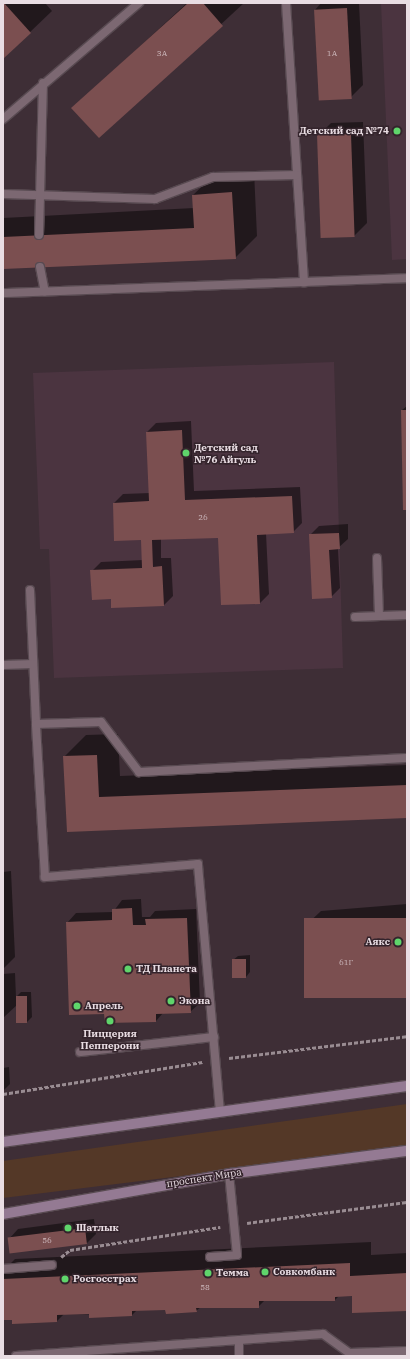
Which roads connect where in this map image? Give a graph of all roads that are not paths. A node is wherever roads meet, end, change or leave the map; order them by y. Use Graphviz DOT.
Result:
graph roads {
  1 [pos="139,3"];
  2 [pos="286,3"];
  3 [pos="42,83"];
  4 [pos="3,119"];
  5 [pos="297,175"];
  6 [pos="3,194"];
  7 [pos="42,196"];
  8 [pos="39,235"];
  9 [pos="40,267"];
  10 [pos="407,278"];
  11 [pos="304,282"];
  12 [pos="45,292"];
  13 [pos="3,294"];
  14 [pos="377,558"];
  15 [pos="30,590"];
  16 [pos="407,615"];
  17 [pos="379,616"];
  18 [pos="355,617"];
  19 [pos="33,664"];
  20 [pos="3,665"];
  21 [pos="36,724"];
  22 [pos="407,758"];
  23 [pos="214,1037"];
  24 [pos="80,1052"];
  25 [pos="407,1086"];
  26 [pos="220,1112"];
  27 [pos="3,1142"];
  28 [pos="407,1151"];
  29 [pos="229,1174"];
  30 [pos="3,1214"];
  31 [pos="210,1257"];
  32 [pos="52,1265"];
  33 [pos="3,1269"];
  34 [pos="239,1340"];
  35 [pos="407,1353"];
  36 [pos="16,1356"];
  37 [pos="239,1356"];
  1 -- 3 [label="lane"];
  2 -- 5 [label="lane"];
  3 -- 4 [label="lane"];
  3 -- 7 [label="lane"];
  5 -- 7 [label="lane"];
  5 -- 11 [label="lane"];
  6 -- 7 [label="lane"];
  7 -- 8 [label="lane"];
  9 -- 12 [label="lane"];
  10 -- 11 [label="lane"];
  11 -- 12 [label="lane"];
  12 -- 13 [label="lane"];
  14 -- 17 [label="lane"];
  15 -- 19 [label="lane"];
  16 -- 17 [label="lane"];
  17 -- 18 [label="lane"];
  19 -- 20 [label="lane"];
  19 -- 21 [label="lane"];
  21 -- 22 [label="lane"];
  21 -- 23 [label="lane"];
  23 -- 24 [label="lane"];
  23 -- 26 [label="lane"];
  25 -- 26 [label="main road"];
  26 -- 27 [label="main road"];
  28 -- 29 [label="main road, проспект Мира"];
  29 -- 30 [label="main road, проспект Мира"];
  29 -- 31 [label="lane"];
  32 -- 33 [label="lane"];
  34 -- 35 [label="lane"];
  34 -- 36 [label="lane"];
  34 -- 37 [label="lane"];
}
